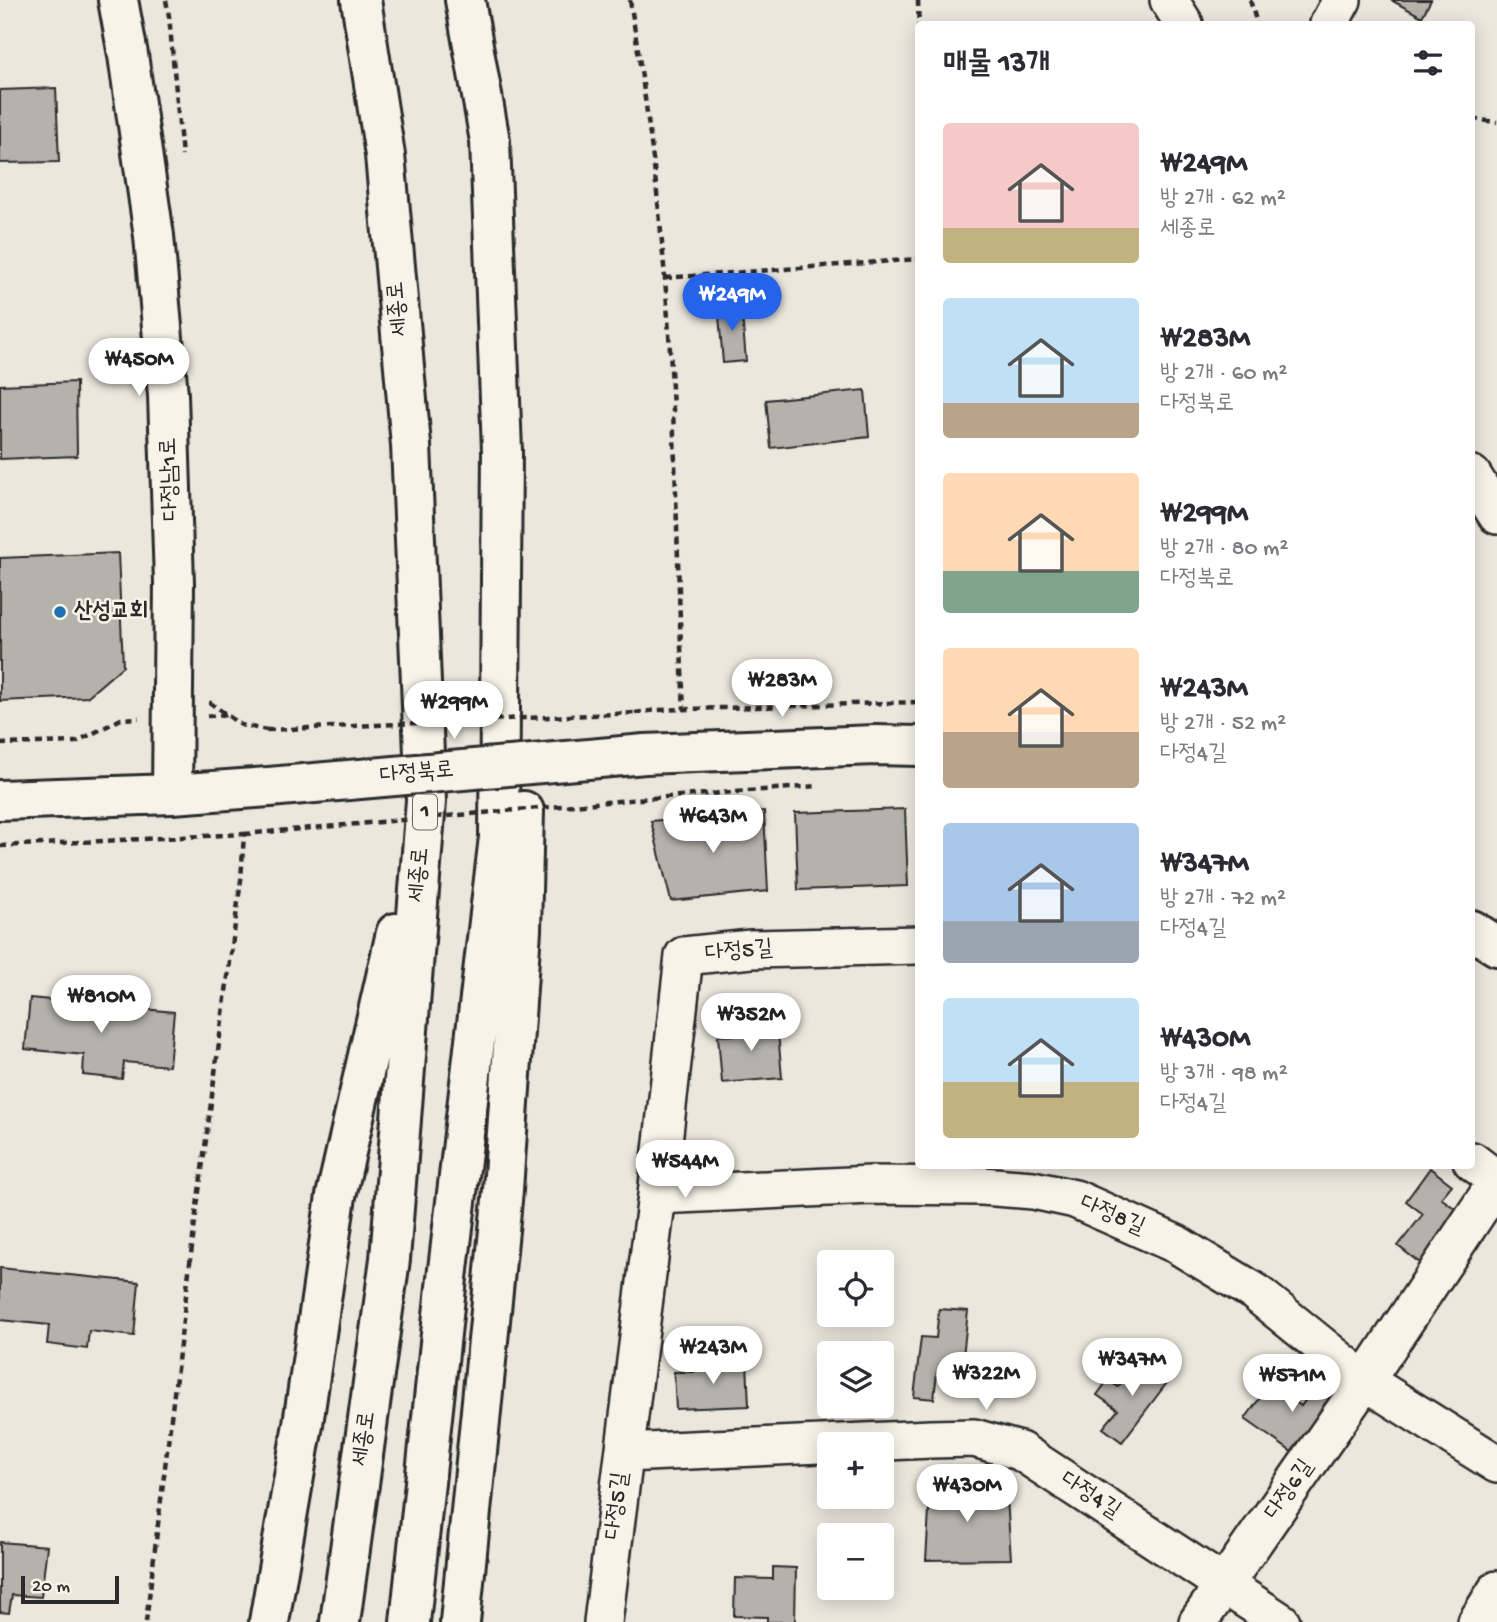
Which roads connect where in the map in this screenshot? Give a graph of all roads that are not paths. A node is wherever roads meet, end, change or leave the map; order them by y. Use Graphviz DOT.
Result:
graph roads {
  1 [pos="118,0"];
  2 [pos="361,0"];
  3 [pos="465,0"];
  4 [pos="1169,0"];
  5 [pos="1342,0"];
  6 [pos="1182,21"];
  7 [pos="1331,21"];
  8 [pos="502,451"];
  9 [pos="1475,480"];
  10 [pos="1497,515"];
  11 [pos="915,746"];
  12 [pos="172,794"];
  13 [pos="0,800"];
  14 [pos="426,801"];
  15 [pos="1475,932"];
  16 [pos="915,945"];
  17 [pos="1497,946"];
  18 [pos="1475,1163"];
  19 [pos="1497,1181"];
  20 [pos="657,1195"];
  21 [pos="1365,1381"];
  22 [pos="625,1453"];
  23 [pos="1497,1464"];
  24 [pos="1224,1585"];
  25 [pos="1497,1590"];
  26 [pos="269,1622"];
  27 [pos="340,1622"];
  28 [pos="410,1622"];
  29 [pos="460,1622"];
  30 [pos="603,1622"];
  31 [pos="1198,1622"];
  32 [pos="1281,1622"];
  33 [pos="1477,1622"];
  1 -- 12 [label="main road, 다정남1로"];
  2 -- 14 [label="main road, 세종로 / 1"];
  3 -- 8 [label="main road"];
  4 -- 6 [label="street"];
  5 -- 7 [label="street"];
  8 -- 28 [label="main road"];
  8 -- 29 [label="main road"];
  9 -- 10 [label="street"];
  11 -- 12 [label="main road, 다정북로, bridge"];
  12 -- 13 [label="main road, 다정북로"];
  14 -- 26 [label="main road"];
  14 -- 27 [label="main road, 세종로 / 1"];
  15 -- 17 [label="main road"];
  16 -- 20 [label="street, 다정5길"];
  18 -- 19 [label="street"];
  19 -- 21 [label="street, 다정6길"];
  20 -- 21 [label="street, 다정8길"];
  20 -- 22 [label="street, 다정5길"];
  21 -- 23 [label="street, 다정8길"];
  21 -- 24 [label="street, 다정6길"];
  22 -- 24 [label="street, 다정4길"];
  22 -- 30 [label="street, 다정5길"];
  24 -- 31 [label="street, 다정6길"];
  24 -- 32 [label="street, 다정4길"];
  25 -- 33 [label="street"];
}
